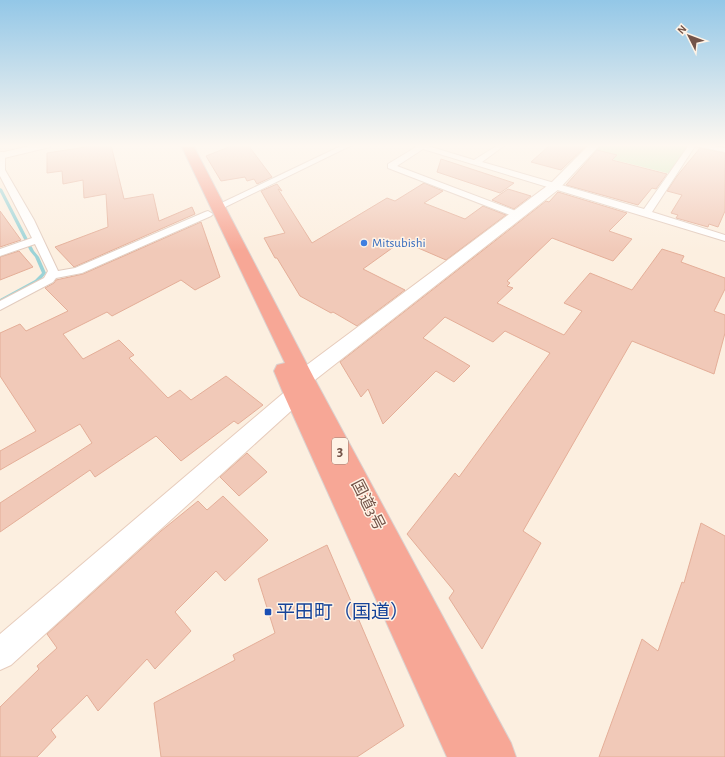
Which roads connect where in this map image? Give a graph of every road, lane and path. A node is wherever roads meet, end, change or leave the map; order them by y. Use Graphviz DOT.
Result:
graph roads {
  1 [pos="7,180"];
  2 [pos="192,180"];
  3 [pos="201,180"];
  4 [pos="275,180"];
  5 [pos="428,180"];
  6 [pos="536,180"];
  7 [pos="561,180"];
  8 [pos="668,180"];
  9 [pos="555,186"];
  10 [pos="213,210"];
  11 [pos="646,213"];
  12 [pos="518,215"];
  13 [pos="725,238"];
  14 [pos="38,239"];
  15 [pos="0,252"];
  16 [pos="51,275"];
  17 [pos="0,306"];
  18 [pos="299,387"];
  19 [pos="0,654"];
  20 [pos="467,757"];
  21 [pos="497,757"];
  1 -- 14 [label="street"];
  2 -- 10 [label="highway, 国道3号 / 3"];
  3 -- 10 [label="highway, 国道3号 / 3"];
  4 -- 10 [label="street"];
  5 -- 12 [label="street"];
  6 -- 9 [label="street"];
  7 -- 9 [label="street"];
  8 -- 11 [label="street"];
  9 -- 11 [label="street"];
  9 -- 12 [label="street"];
  10 -- 16 [label="street"];
  10 -- 18 [label="highway, 国道3号 / 3"];
  11 -- 13 [label="street"];
  12 -- 18 [label="street"];
  14 -- 15 [label="street"];
  14 -- 16 [label="street"];
  16 -- 17 [label="street"];
  18 -- 19 [label="street"];
  18 -- 20 [label="highway, 国道3号 / 3"];
  18 -- 21 [label="highway, 国道3号 / 3"];
}
